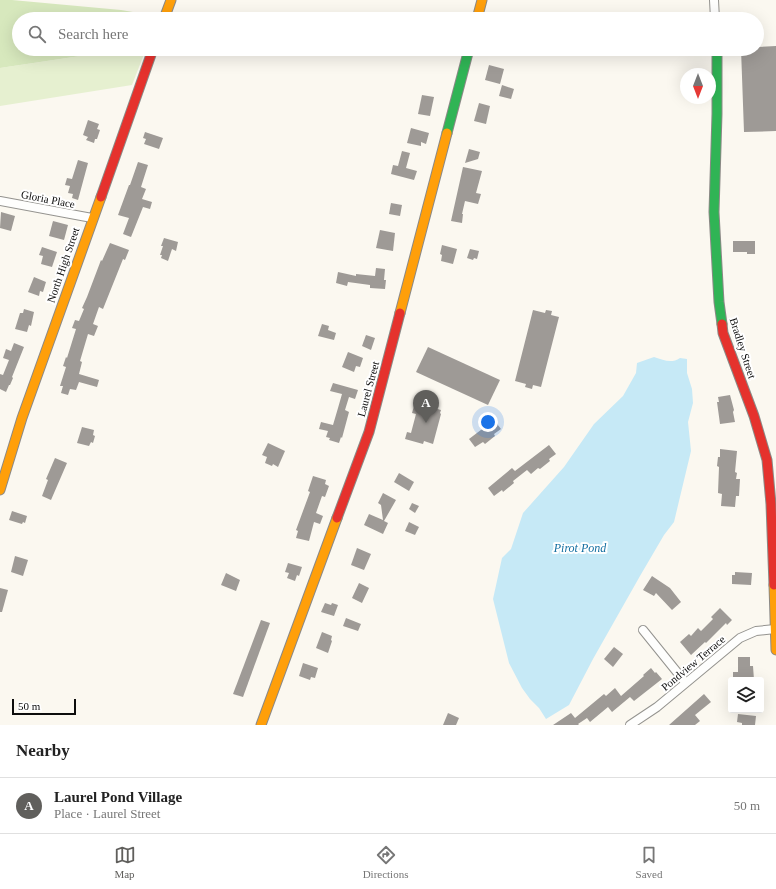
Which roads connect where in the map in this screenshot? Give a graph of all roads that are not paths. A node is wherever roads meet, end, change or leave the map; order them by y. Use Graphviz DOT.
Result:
graph roads {
  1 [pos="171,0"];
  2 [pos="482,0"];
  3 [pos="714,0"];
  4 [pos="167,12"];
  5 [pos="479,12"];
  6 [pos="715,12"];
  7 [pos="150,56"];
  8 [pos="467,56"];
  9 [pos="717,56"];
  10 [pos="0,201"];
  11 [pos="92,218"];
  12 [pos="0,490"];
  13 [pos="775,628"];
  14 [pos="643,630"];
  15 [pos="776,650"];
  16 [pos="685,682"];
  17 [pos="261,725"];
  18 [pos="630,725"];
  1 -- 4 [label="street"];
  2 -- 5 [label="street"];
  3 -- 6 [label="street"];
  7 -- 11 [label="street, North High Street"];
  8 -- 17 [label="street, Laurel Street"];
  9 -- 13 [label="street, Bradley Street"];
  10 -- 11 [label="street, Gloria Place"];
  11 -- 12 [label="street, North High Street"];
  13 -- 15 [label="street, Bradley Street"];
  13 -- 16 [label="street, Pondview Terrace"];
  14 -- 16 [label="street"];
  16 -- 18 [label="street, Pondview Terrace"];
}
